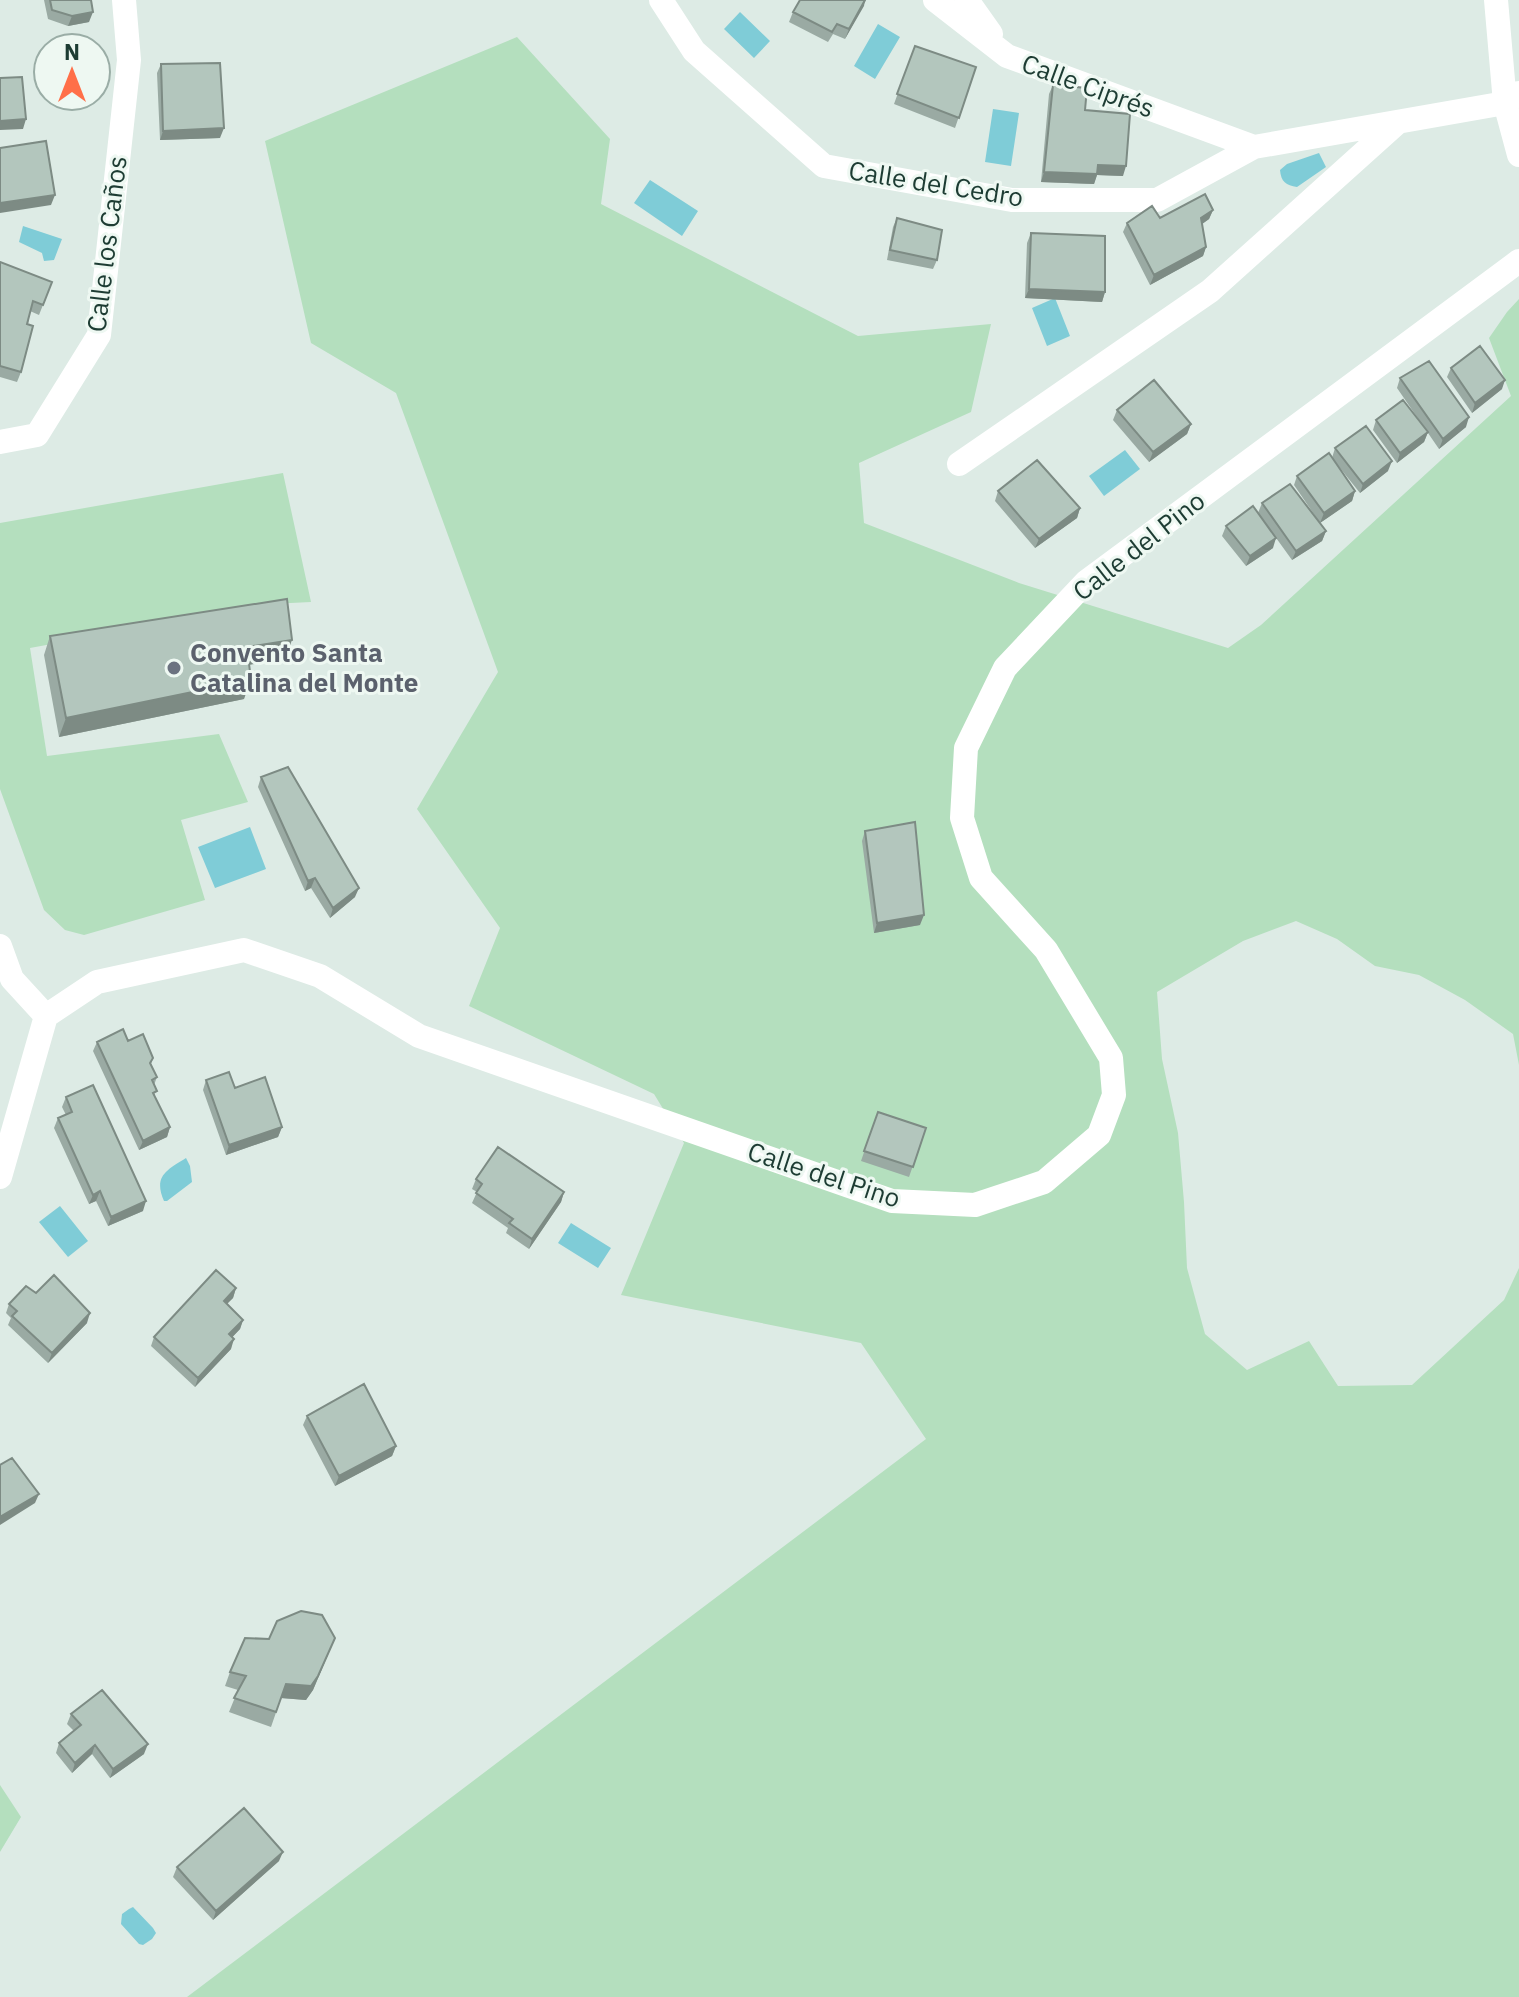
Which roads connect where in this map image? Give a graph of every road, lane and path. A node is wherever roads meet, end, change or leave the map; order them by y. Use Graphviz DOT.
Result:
graph roads {
  1 [pos="124,0"];
  2 [pos="661,0"];
  3 [pos="935,0"];
  4 [pos="967,0"];
  5 [pos="1496,0"];
  6 [pos="1007,56"];
  7 [pos="1512,98"];
  8 [pos="1399,122"];
  9 [pos="1254,147"];
  10 [pos="1519,155"];
  11 [pos="1519,261"];
  12 [pos="0,442"];
  13 [pos="959,464"];
  14 [pos="0,946"];
  15 [pos="46,1016"];
  16 [pos="0,1177"];
  1 -- 12 [label="street, Calle los Caños"];
  2 -- 9 [label="street, Calle del Cedro"];
  3 -- 6 [label="street, Calle Ciprés"];
  4 -- 6 [label="street"];
  5 -- 7 [label="street"];
  6 -- 9 [label="street, Calle Ciprés"];
  7 -- 8 [label="street, Calle del Cedro"];
  7 -- 10 [label="street"];
  8 -- 9 [label="street, Calle del Cedro"];
  8 -- 13 [label="street"];
  11 -- 15 [label="street, Calle del Pino"];
  14 -- 15 [label="street"];
  15 -- 16 [label="street"];
}
